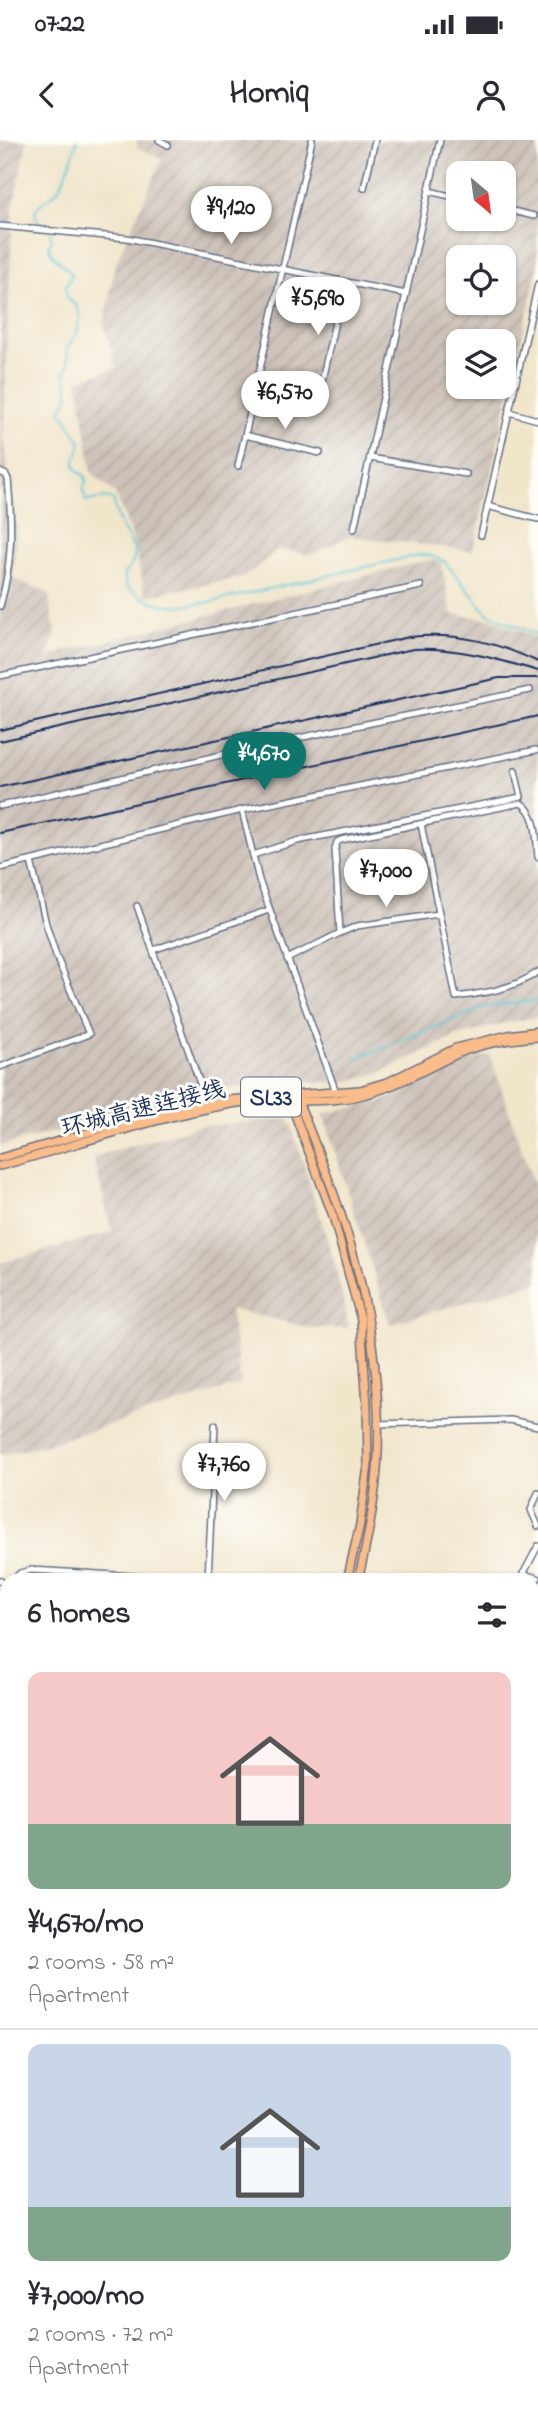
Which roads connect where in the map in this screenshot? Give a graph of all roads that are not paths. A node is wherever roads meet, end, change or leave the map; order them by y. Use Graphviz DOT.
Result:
graph roads {
  1 [pos="159,140"];
  2 [pos="312,140"];
  3 [pos="375,140"];
  4 [pos="440,140"];
  5 [pos="167,145"];
  6 [pos="365,188"];
  7 [pos="429,191"];
  8 [pos="446,195"];
  9 [pos="516,212"];
  10 [pos="534,216"];
  11 [pos="0,226"];
  12 [pos="283,270"];
  13 [pos="344,282"];
  14 [pos="538,284"];
  15 [pos="406,294"];
  16 [pos="529,324"];
  17 [pos="538,326"];
  18 [pos="318,398"];
  19 [pos="509,412"];
  20 [pos="538,420"];
  21 [pos="245,435"];
  22 [pos="320,453"];
  23 [pos="370,458"];
  24 [pos="238,466"];
  25 [pos="0,471"];
  26 [pos="466,474"];
  27 [pos="487,506"];
  28 [pos="538,519"];
  29 [pos="354,529"];
  30 [pos="481,535"];
  31 [pos="421,586"];
  32 [pos="0,606"];
  33 [pos="0,676"];
  34 [pos="530,690"];
  35 [pos="536,750"];
  36 [pos="515,771"];
  37 [pos="0,806"];
  38 [pos="242,810"];
  39 [pos="421,824"];
  40 [pos="253,855"];
  41 [pos="538,858"];
  42 [pos="31,861"];
  43 [pos="0,868"];
  44 [pos="137,906"];
  45 [pos="270,910"];
  46 [pos="439,914"];
  47 [pos="340,933"];
  48 [pos="153,950"];
  49 [pos="287,959"];
  50 [pos="538,972"];
  51 [pos="538,1031"];
  52 [pos="538,1037"];
  53 [pos="0,1067"];
  54 [pos="337,1096"];
  55 [pos="293,1098"];
  56 [pos="208,1106"];
  57 [pos="0,1158"];
  58 [pos="0,1166"];
  59 [pos="377,1424"];
  60 [pos="215,1425"];
  61 [pos="538,1426"];
  62 [pos="538,1493"];
  63 [pos="538,1526"];
  64 [pos="538,1546"];
  65 [pos="20,1573"];
  66 [pos="90,1573"];
  67 [pos="208,1573"];
  68 [pos="349,1573"];
  69 [pos="360,1573"];
  70 [pos="524,1573"];
  1 -- 5 [label="street"];
  2 -- 12 [label="street"];
  3 -- 6 [label="street"];
  4 -- 7 [label="street"];
  7 -- 8 [label="street"];
  7 -- 15 [label="street"];
  9 -- 10 [label="street"];
  11 -- 12 [label="street"];
  12 -- 13 [label="street"];
  12 -- 21 [label="street"];
  13 -- 15 [label="street"];
  13 -- 18 [label="street"];
  14 -- 16 [label="street"];
  15 -- 23 [label="street"];
  16 -- 17 [label="street"];
  16 -- 19 [label="street"];
  19 -- 20 [label="street"];
  19 -- 27 [label="street"];
  21 -- 22 [label="street"];
  21 -- 24 [label="street"];
  23 -- 26 [label="street"];
  23 -- 29 [label="street"];
  25 -- 32 [label="street"];
  27 -- 28 [label="street"];
  27 -- 30 [label="street"];
  31 -- 33 [label="street"];
  34 -- 37 [label="street"];
  35 -- 38 [label="street"];
  36 -- 40 [label="street"];
  38 -- 40 [label="street"];
  38 -- 42 [label="street"];
  39 -- 41 [label="street"];
  39 -- 46 [label="street"];
  39 -- 47 [label="street"];
  40 -- 45 [label="street"];
  42 -- 43 [label="street"];
  42 -- 53 [label="street"];
  44 -- 48 [label="street"];
  45 -- 48 [label="street"];
  45 -- 49 [label="street"];
  46 -- 47 [label="street"];
  46 -- 50 [label="street"];
  47 -- 49 [label="street"];
  48 -- 56 [label="street"];
  49 -- 54 [label="street"];
  51 -- 54 [label="main road, 环城高速连接线 / SL33"];
  52 -- 54 [label="main road, 环城高速连接线 / SL33"];
  54 -- 55 [label="main road, 环城高速连接线 / SL33"];
  55 -- 56 [label="main road, 环城高速连接线 / SL33"];
  55 -- 59 [label="main road"];
  55 -- 68 [label="main road"];
  56 -- 57 [label="main road, 环城高速连接线 / SL33"];
  56 -- 58 [label="main road, 环城高速连接线 / SL33"];
  59 -- 61 [label="street"];
  59 -- 69 [label="main road"];
  60 -- 67 [label="street"];
  62 -- 63 [label="street"];
  64 -- 70 [label="street"];
  65 -- 66 [label="street"];
}
